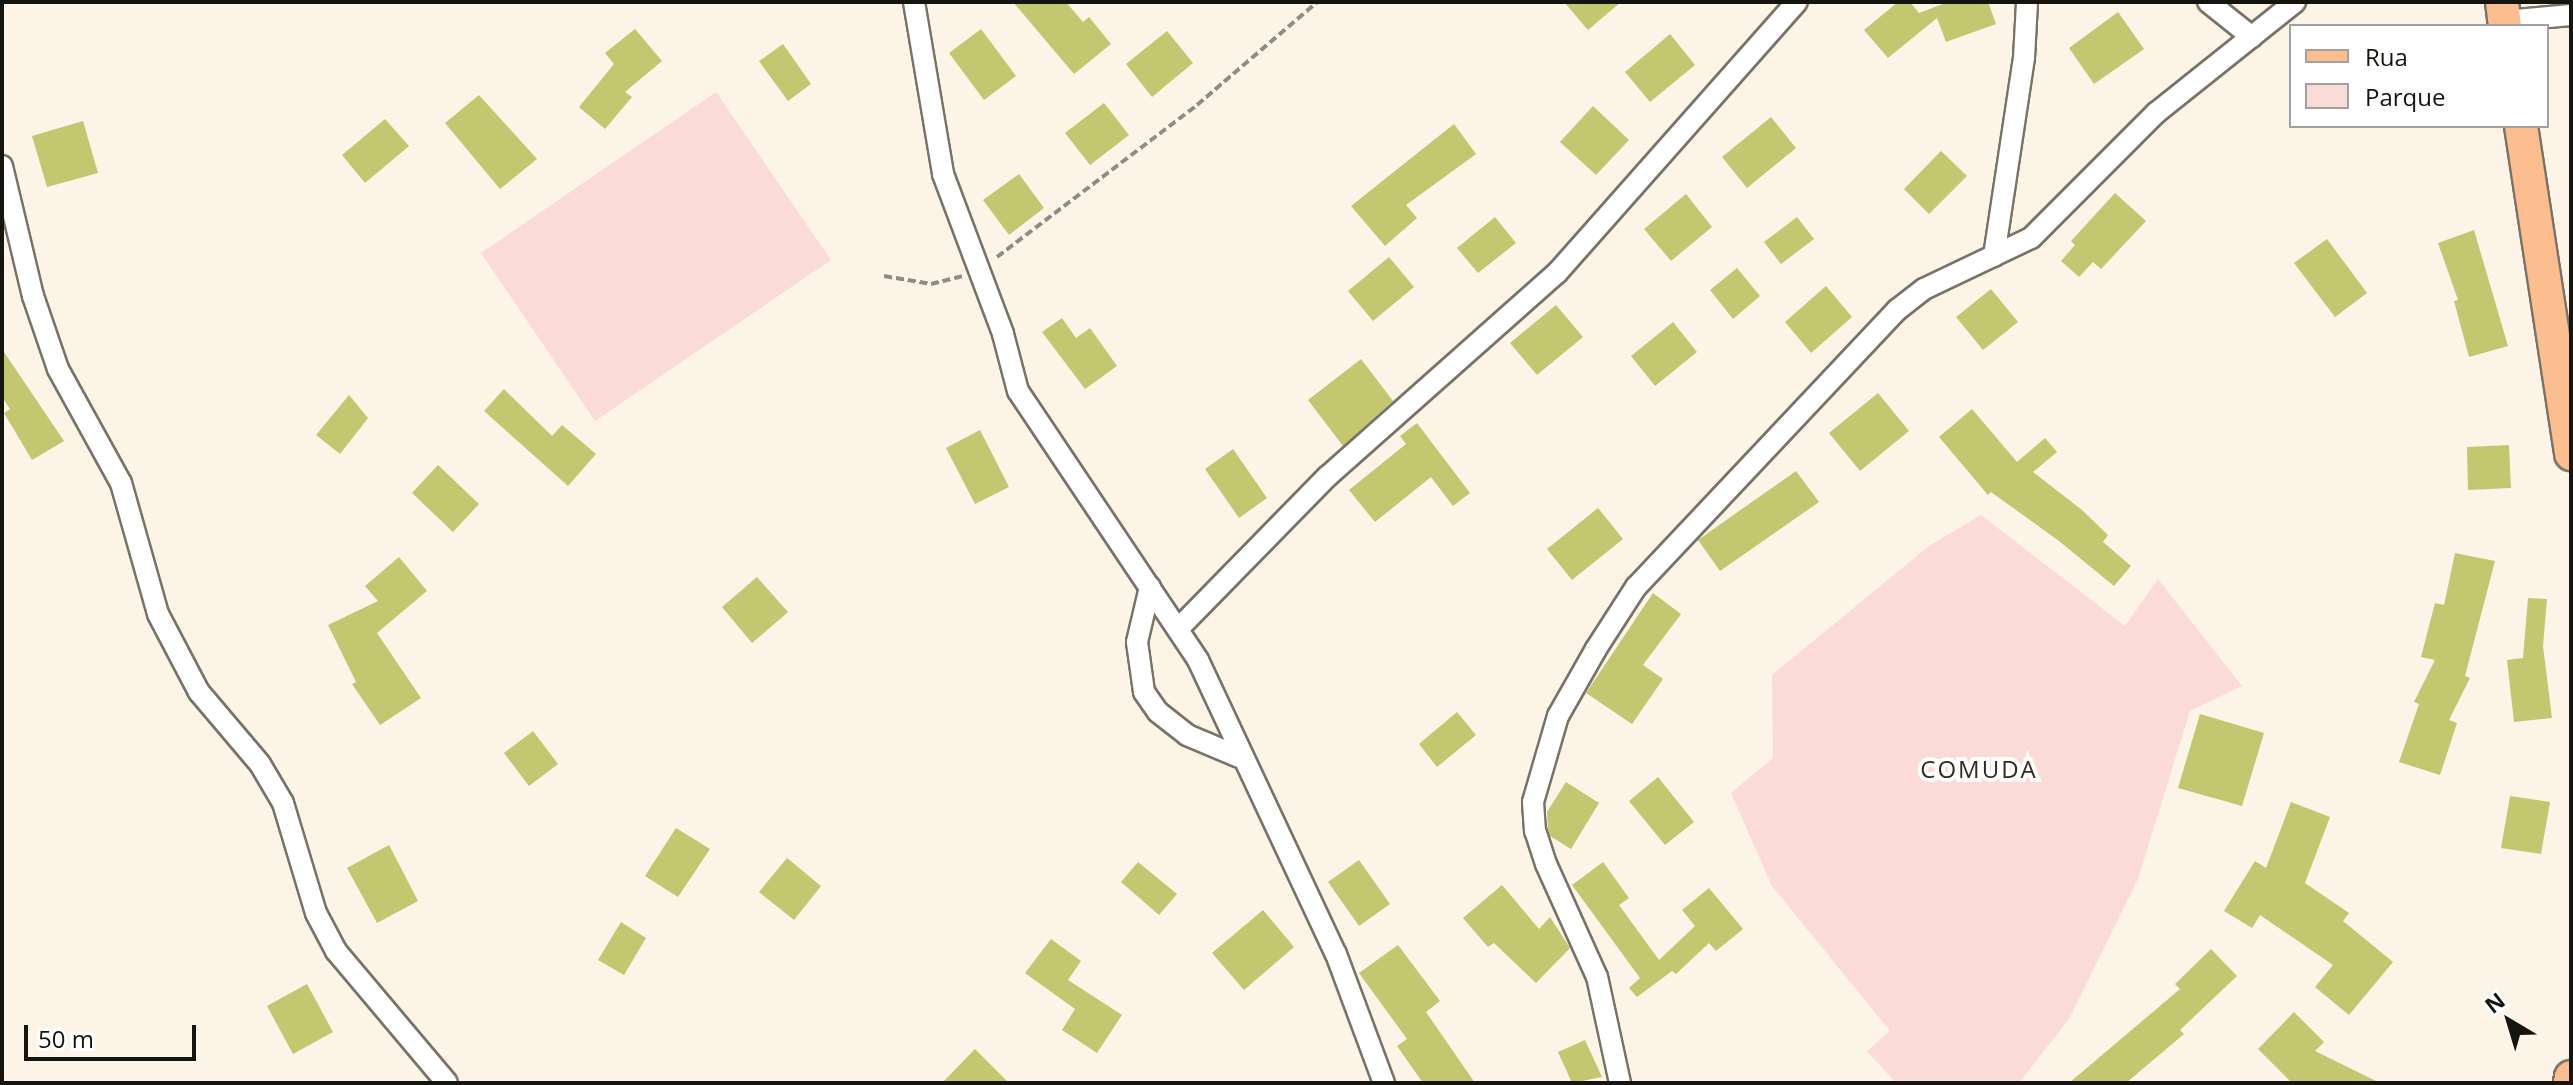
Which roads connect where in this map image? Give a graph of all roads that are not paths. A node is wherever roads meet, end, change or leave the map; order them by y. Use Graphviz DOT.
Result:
graph roads {
  1 [pos="914,2"];
  2 [pos="1797,2"];
  3 [pos="2027,2"];
  4 [pos="2208,2"];
  5 [pos="2295,2"];
  6 [pos="2571,15"];
  7 [pos="2504,16"];
  8 [pos="2252,37"];
  9 [pos="2521,128"];
  10 [pos="2,166"];
  11 [pos="1994,256"];
  12 [pos="2571,454"];
  13 [pos="1150,587"];
  14 [pos="1178,629"];
  15 [pos="1239,757"];
  16 [pos="447,1083"];
  17 [pos="1384,1083"];
  18 [pos="1620,1083"];
  1 -- 13 [label="street"];
  2 -- 14 [label="street"];
  3 -- 11 [label="street"];
  4 -- 8 [label="street"];
  5 -- 8 [label="street"];
  6 -- 7 [label="street"];
  8 -- 11 [label="street"];
  9 -- 12 [label="main road"];
  10 -- 16 [label="street"];
  11 -- 18 [label="street"];
  13 -- 14 [label="street"];
  13 -- 15 [label="street"];
  14 -- 15 [label="street"];
  15 -- 17 [label="street"];
}
